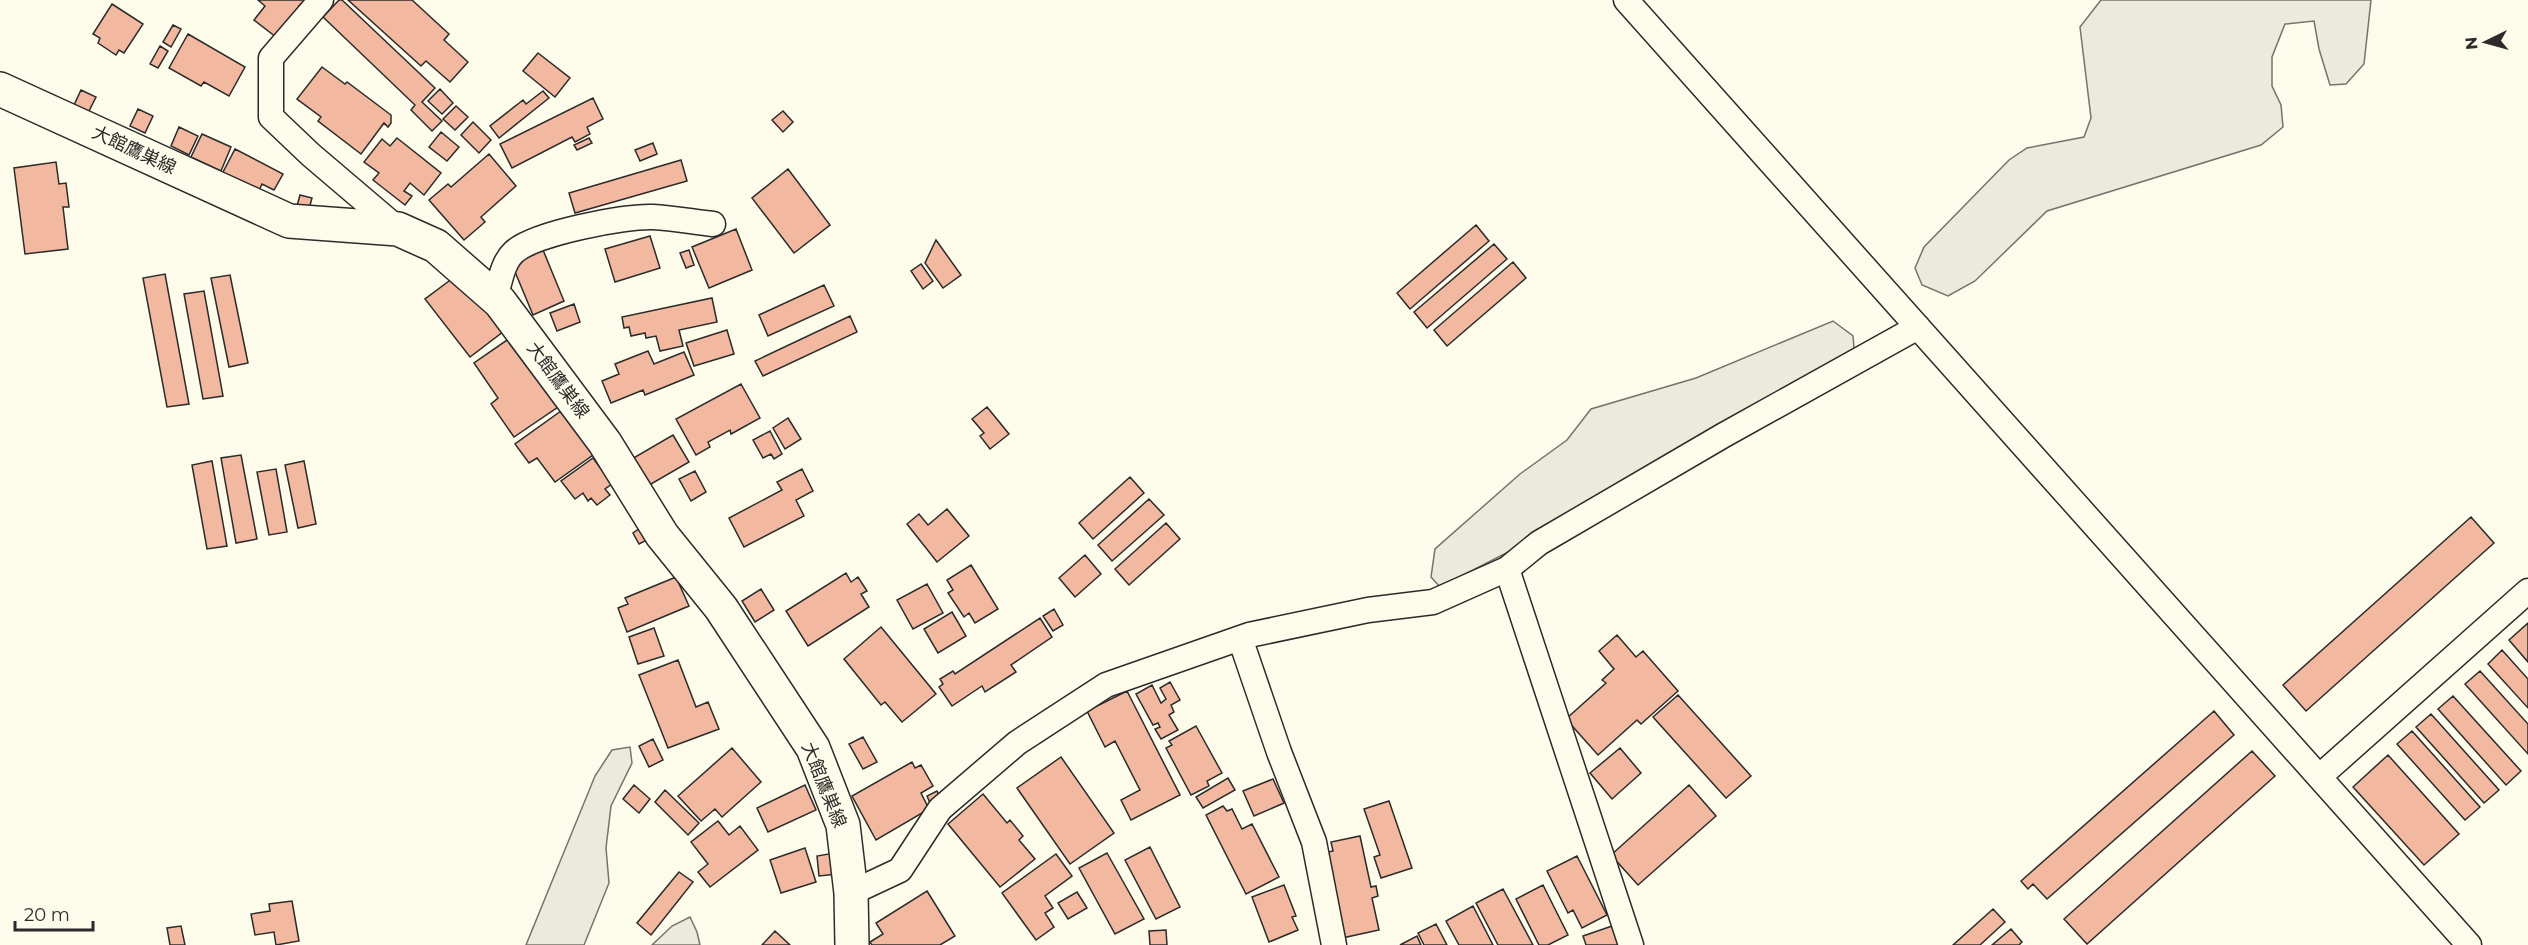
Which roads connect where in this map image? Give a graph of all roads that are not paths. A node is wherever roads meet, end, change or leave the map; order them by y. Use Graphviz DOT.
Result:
graph roads {
  1 [pos="321,0"];
  2 [pos="1626,0"];
  3 [pos="0,89"];
  4 [pos="714,224"];
  5 [pos="398,229"];
  6 [pos="495,298"];
  7 [pos="1918,327"];
  8 [pos="1507,569"];
  9 [pos="2528,591"];
  10 [pos="1240,638"];
  11 [pos="2319,777"];
  12 [pos="851,893"];
  13 [pos="852,945"];
  14 [pos="1334,945"];
  15 [pos="1631,945"];
  16 [pos="2469,945"];
  1 -- 5 [label="street"];
  2 -- 7 [label="street"];
  3 -- 5 [label="main road, 大館鷹巣線"];
  4 -- 6 [label="street"];
  5 -- 6 [label="main road, 大館鷹巣線"];
  6 -- 12 [label="main road, 大館鷹巣線"];
  7 -- 8 [label="street"];
  7 -- 11 [label="street"];
  8 -- 10 [label="street"];
  8 -- 15 [label="street"];
  9 -- 11 [label="street"];
  10 -- 12 [label="street"];
  10 -- 14 [label="street"];
  11 -- 16 [label="street"];
  12 -- 13 [label="main road, 大館鷹巣線"];
}
